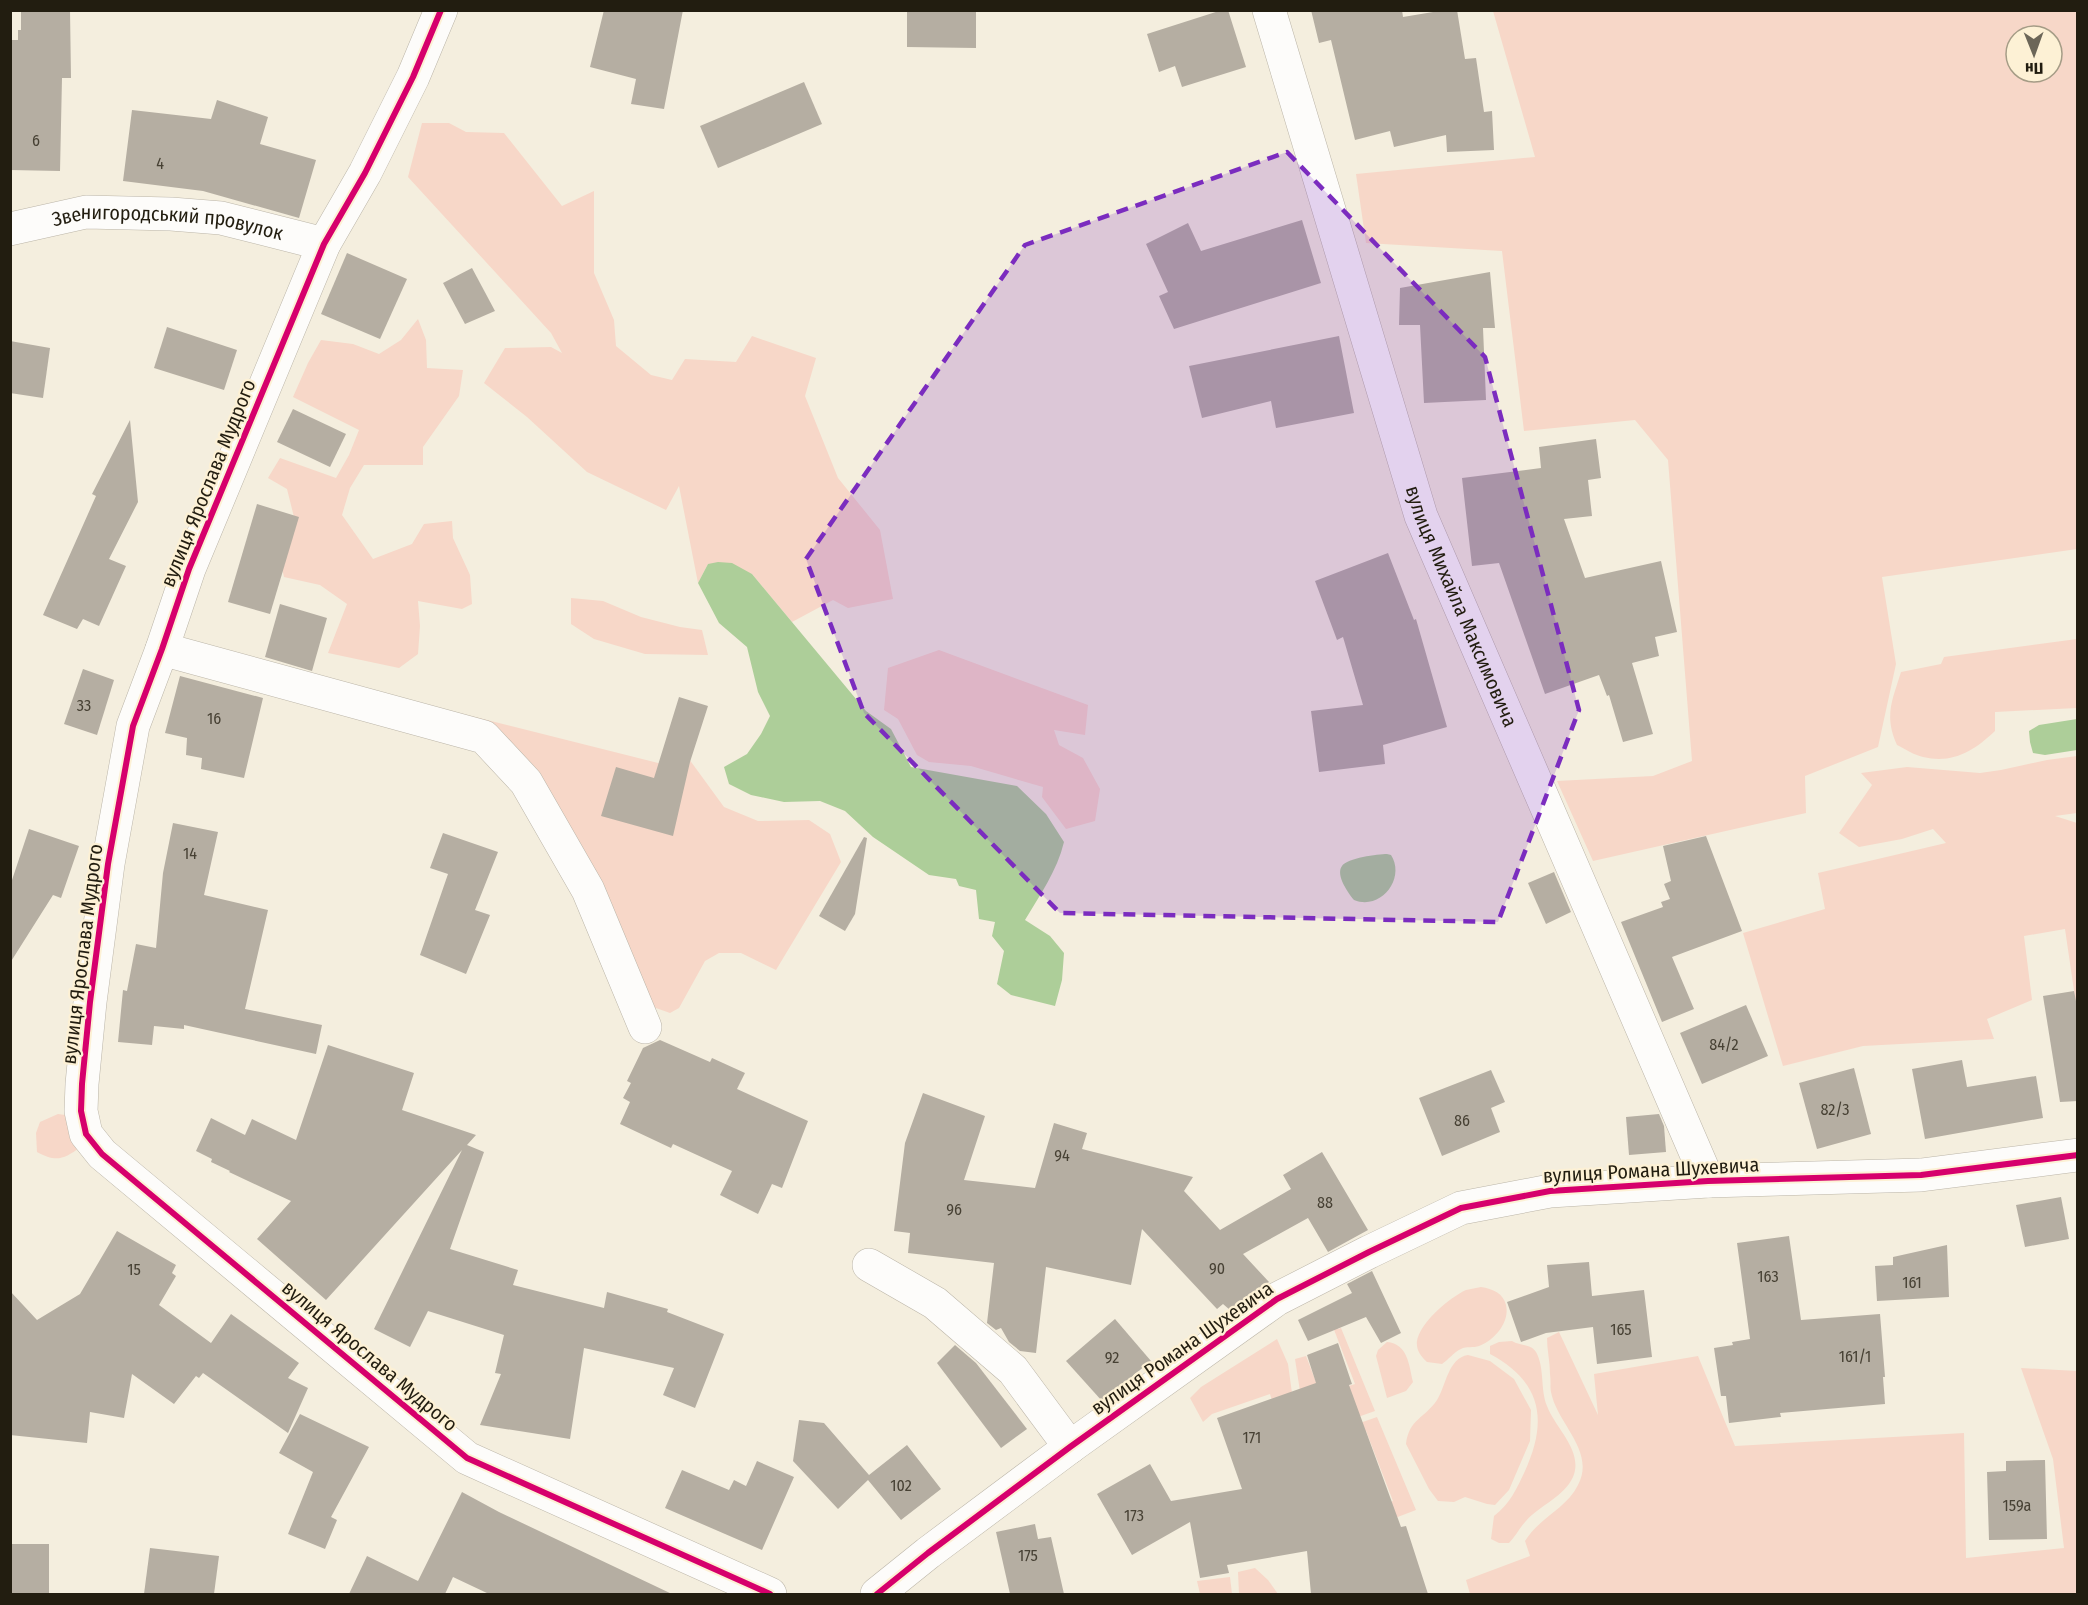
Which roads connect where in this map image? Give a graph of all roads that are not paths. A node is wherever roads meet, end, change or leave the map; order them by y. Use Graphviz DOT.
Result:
graph roads {
  1 [pos="441,10"];
  2 [pos="1269,10"];
  3 [pos="10,229"];
  4 [pos="324,244"];
  5 [pos="162,649"];
  6 [pos="645,1027"];
  7 [pos="2078,1155"];
  8 [pos="1708,1181"];
  9 [pos="869,1265"];
  10 [pos="1070,1447"];
  11 [pos="772,1594"];
  12 [pos="872,1594"];
  1 -- 4 [label="street, вулиця Ярослава Мудрого"];
  2 -- 8 [label="street, вулиця Михайла Максимовича"];
  3 -- 4 [label="street, Звенигородський провулок"];
  4 -- 5 [label="street, вулиця Ярослава Мудрого"];
  5 -- 6 [label="street"];
  5 -- 11 [label="street, вулиця Ярослава Мудрого"];
  7 -- 8 [label="street, вулиця Романа Шухевича"];
  8 -- 10 [label="street, вулиця Романа Шухевича"];
  9 -- 10 [label="street"];
  10 -- 12 [label="street, вулиця Романа Шухевича"];
}
